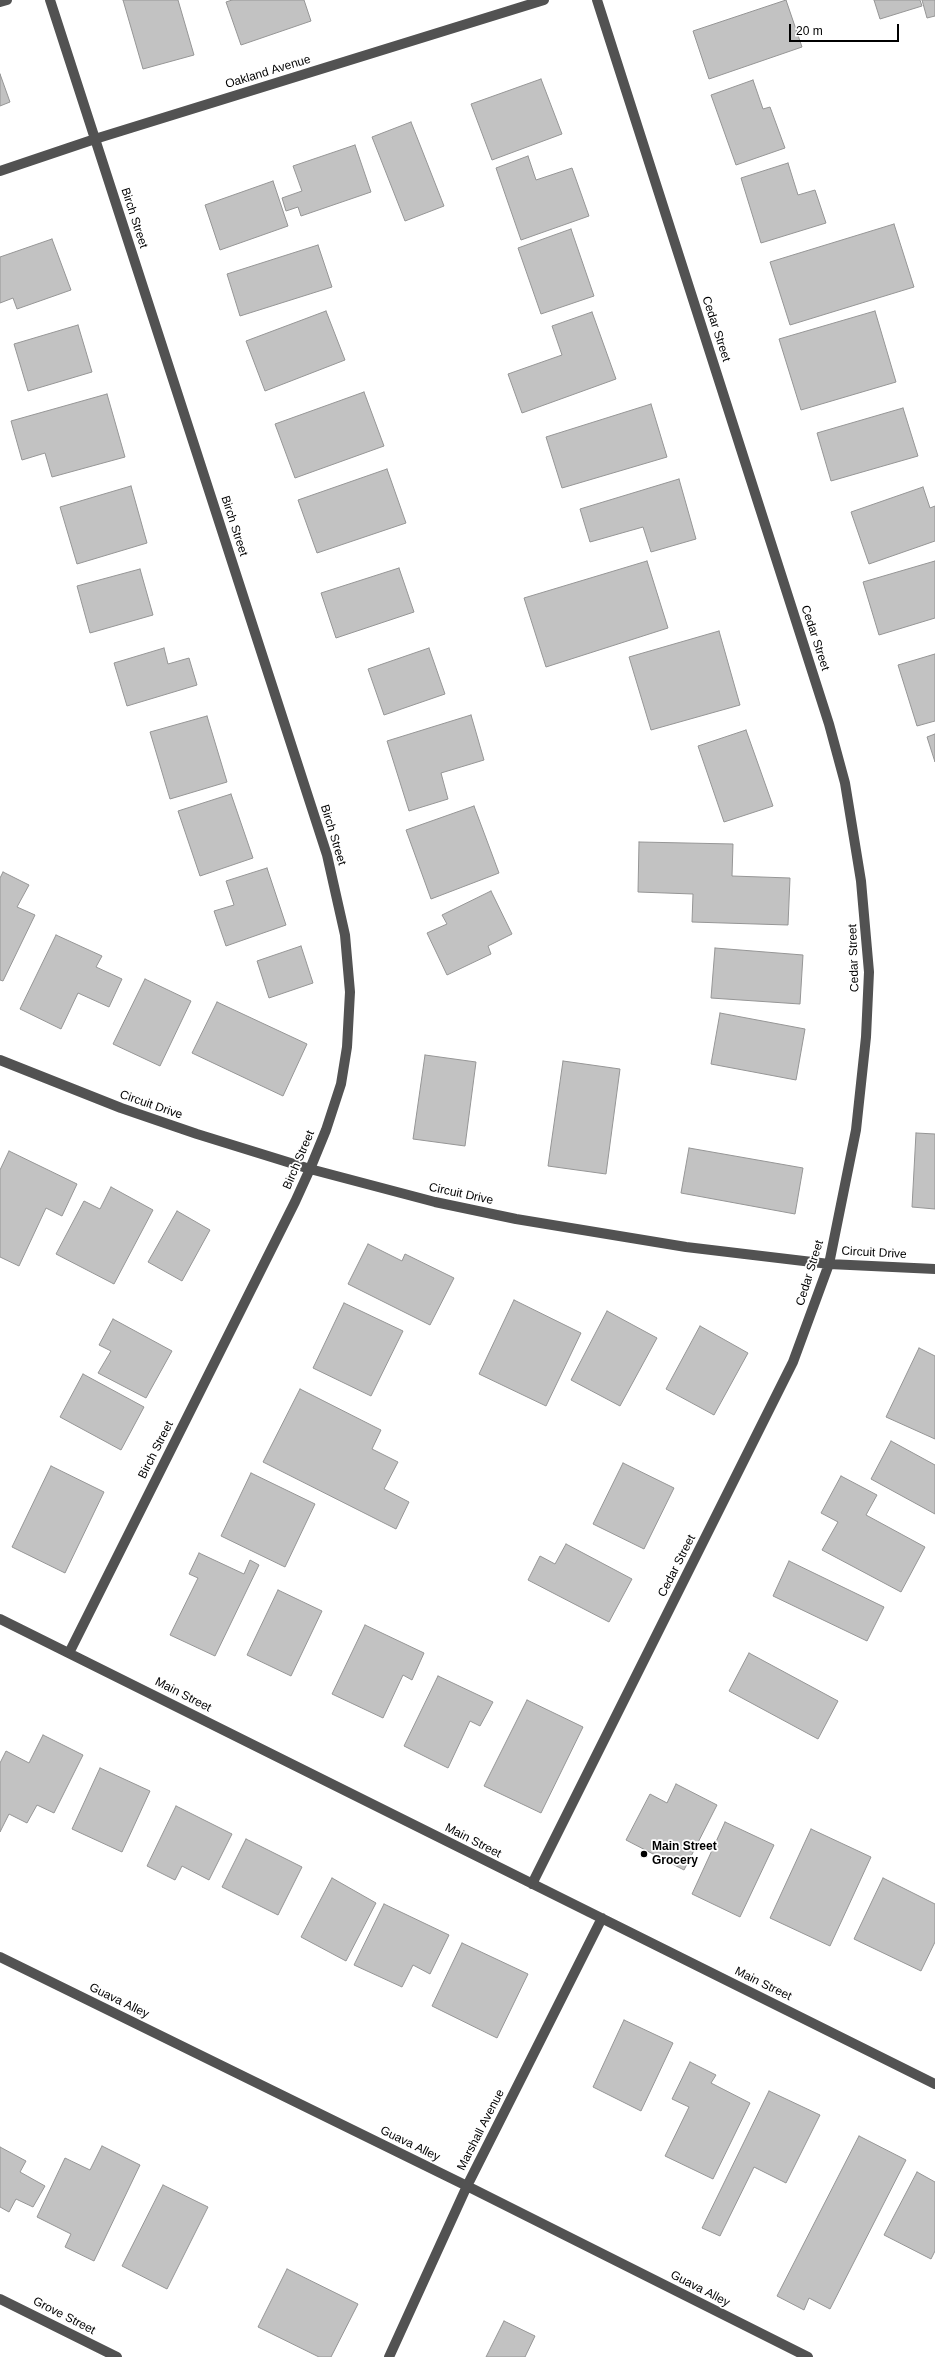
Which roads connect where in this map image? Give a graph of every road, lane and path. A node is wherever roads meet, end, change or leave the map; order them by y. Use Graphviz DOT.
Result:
graph roads {
  1 [pos="7,0"];
  2 [pos="50,0"];
  3 [pos="544,0"];
  4 [pos="597,0"];
  5 [pos="0,2"];
  6 [pos="95,139"];
  7 [pos="0,171"];
  8 [pos="0,1060"];
  9 [pos="310,1169"];
  10 [pos="829,1264"];
  11 [pos="935,1269"];
  12 [pos="0,1619"];
  13 [pos="69,1653"];
  14 [pos="532,1884"];
  15 [pos="602,1918"];
  16 [pos="0,1957"];
  17 [pos="935,2084"];
  18 [pos="467,2186"];
  19 [pos="0,2299"];
  20 [pos="117,2357"];
  21 [pos="389,2357"];
  22 [pos="808,2357"];
  1 -- 5 [label="street"];
  2 -- 6 [label="street, Birch Street"];
  3 -- 6 [label="street, Oakland Avenue"];
  4 -- 10 [label="street, Cedar Street"];
  6 -- 7 [label="street, Oakland Avenue"];
  6 -- 9 [label="street, Birch Street"];
  8 -- 9 [label="street, Circuit Drive"];
  9 -- 10 [label="street, Circuit Drive"];
  9 -- 13 [label="street, Birch Street"];
  10 -- 11 [label="street, Circuit Drive"];
  10 -- 14 [label="street, Cedar Street"];
  12 -- 13 [label="street, Main Street"];
  13 -- 14 [label="street, Main Street"];
  14 -- 15 [label="street, Main Street"];
  15 -- 17 [label="street, Main Street"];
  15 -- 18 [label="street, Marshall Avenue"];
  16 -- 18 [label="street, Guava Alley"];
  18 -- 21 [label="street, Marshall Avenue"];
  18 -- 22 [label="street, Guava Alley"];
  19 -- 20 [label="street, Grove Street"];
}
